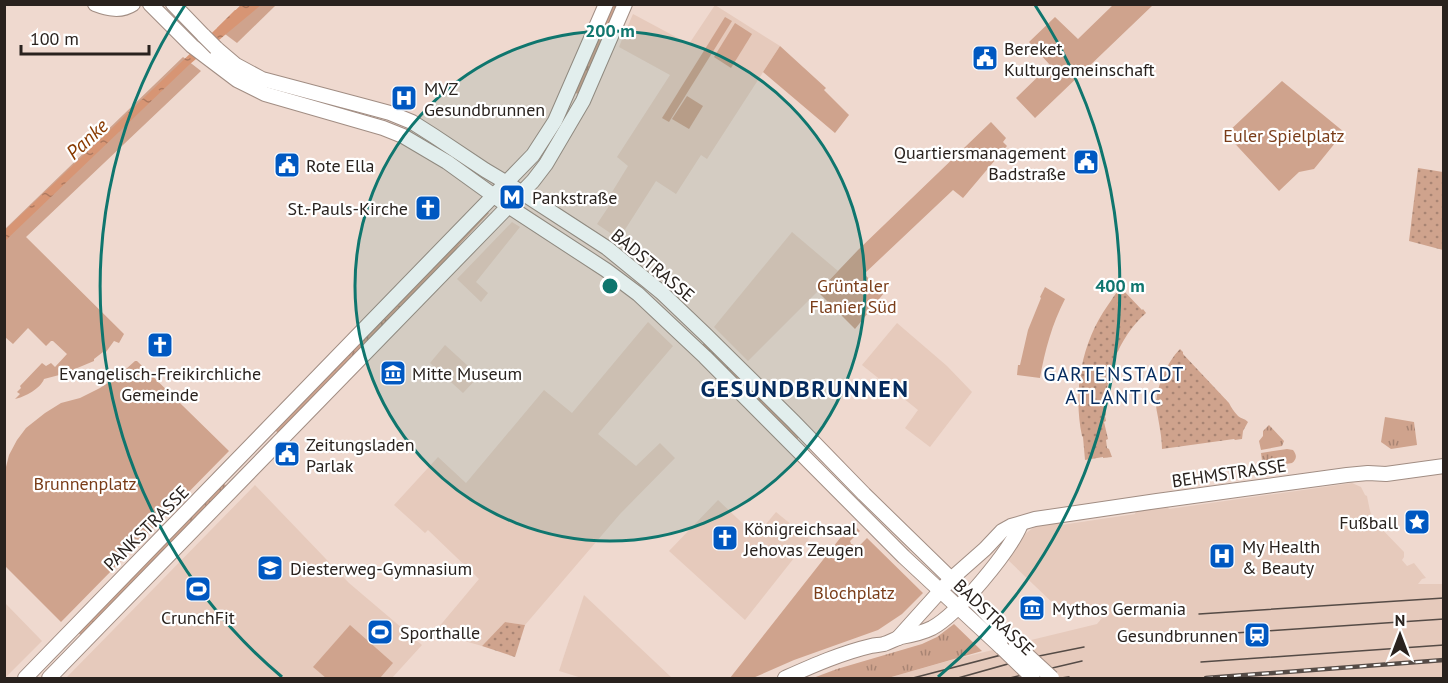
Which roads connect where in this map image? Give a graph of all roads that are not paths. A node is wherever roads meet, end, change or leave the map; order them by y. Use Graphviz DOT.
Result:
graph roads {
  1 [pos="95,4"];
  2 [pos="133,4"];
  3 [pos="150,4"];
  4 [pos="173,4"];
  5 [pos="606,4"];
  6 [pos="625,4"];
  7 [pos="212,53"];
  8 [pos="507,183"];
  9 [pos="522,192"];
  10 [pos="494,196"];
  11 [pos="508,206"];
  12 [pos="1443,466"];
  13 [pos="864,494"];
  14 [pos="853,506"];
  15 [pos="1021,524"];
  16 [pos="951,579"];
  17 [pos="940,591"];
  18 [pos="969,596"];
  19 [pos="957,607"];
  20 [pos="898,638"];
  21 [pos="25,678"];
  22 [pos="49,678"];
  23 [pos="785,678"];
  24 [pos="1033,678"];
  25 [pos="1052,678"];
  1 -- 2 [label="main road"];
  3 -- 7 [label="main road"];
  4 -- 7 [label="main road, bridge"];
  5 -- 8 [label="main road, PANKSTRASSE"];
  6 -- 9 [label="main road, PANKSTRASSE"];
  7 -- 8 [label="main road, BADSTRASSE"];
  7 -- 10 [label="main road, BADSTRASSE"];
  8 -- 9 [label="main road, BADSTRASSE"];
  8 -- 10 [label="main road, PANKSTRASSE"];
  9 -- 11 [label="main road, PANKSTRASSE"];
  9 -- 13 [label="main road, BADSTRASSE"];
  10 -- 11 [label="main road, BADSTRASSE"];
  10 -- 21 [label="main road, PANKSTRASSE"];
  11 -- 14 [label="main road, BADSTRASSE"];
  11 -- 22 [label="main road, PANKSTRASSE"];
  12 -- 15 [label="main road, BEHMSTRASSE"];
  13 -- 14 [label="main road"];
  13 -- 16 [label="main road, BADSTRASSE"];
  14 -- 17 [label="main road, BADSTRASSE"];
  15 -- 16 [label="main road, BEHMSTRASSE"];
  15 -- 18 [label="main road"];
  16 -- 17 [label="main road, BEHMSTRASSE"];
  16 -- 18 [label="main road, BADSTRASSE"];
  17 -- 19 [label="main road, BADSTRASSE"];
  17 -- 20 [label="main road, BEHMSTRASSE"];
  18 -- 19 [label="main road"];
  18 -- 25 [label="main road, BADSTRASSE, bridge"];
  19 -- 20 [label="main road"];
  19 -- 24 [label="main road, BADSTRASSE, bridge"];
  20 -- 23 [label="main road"];
}
